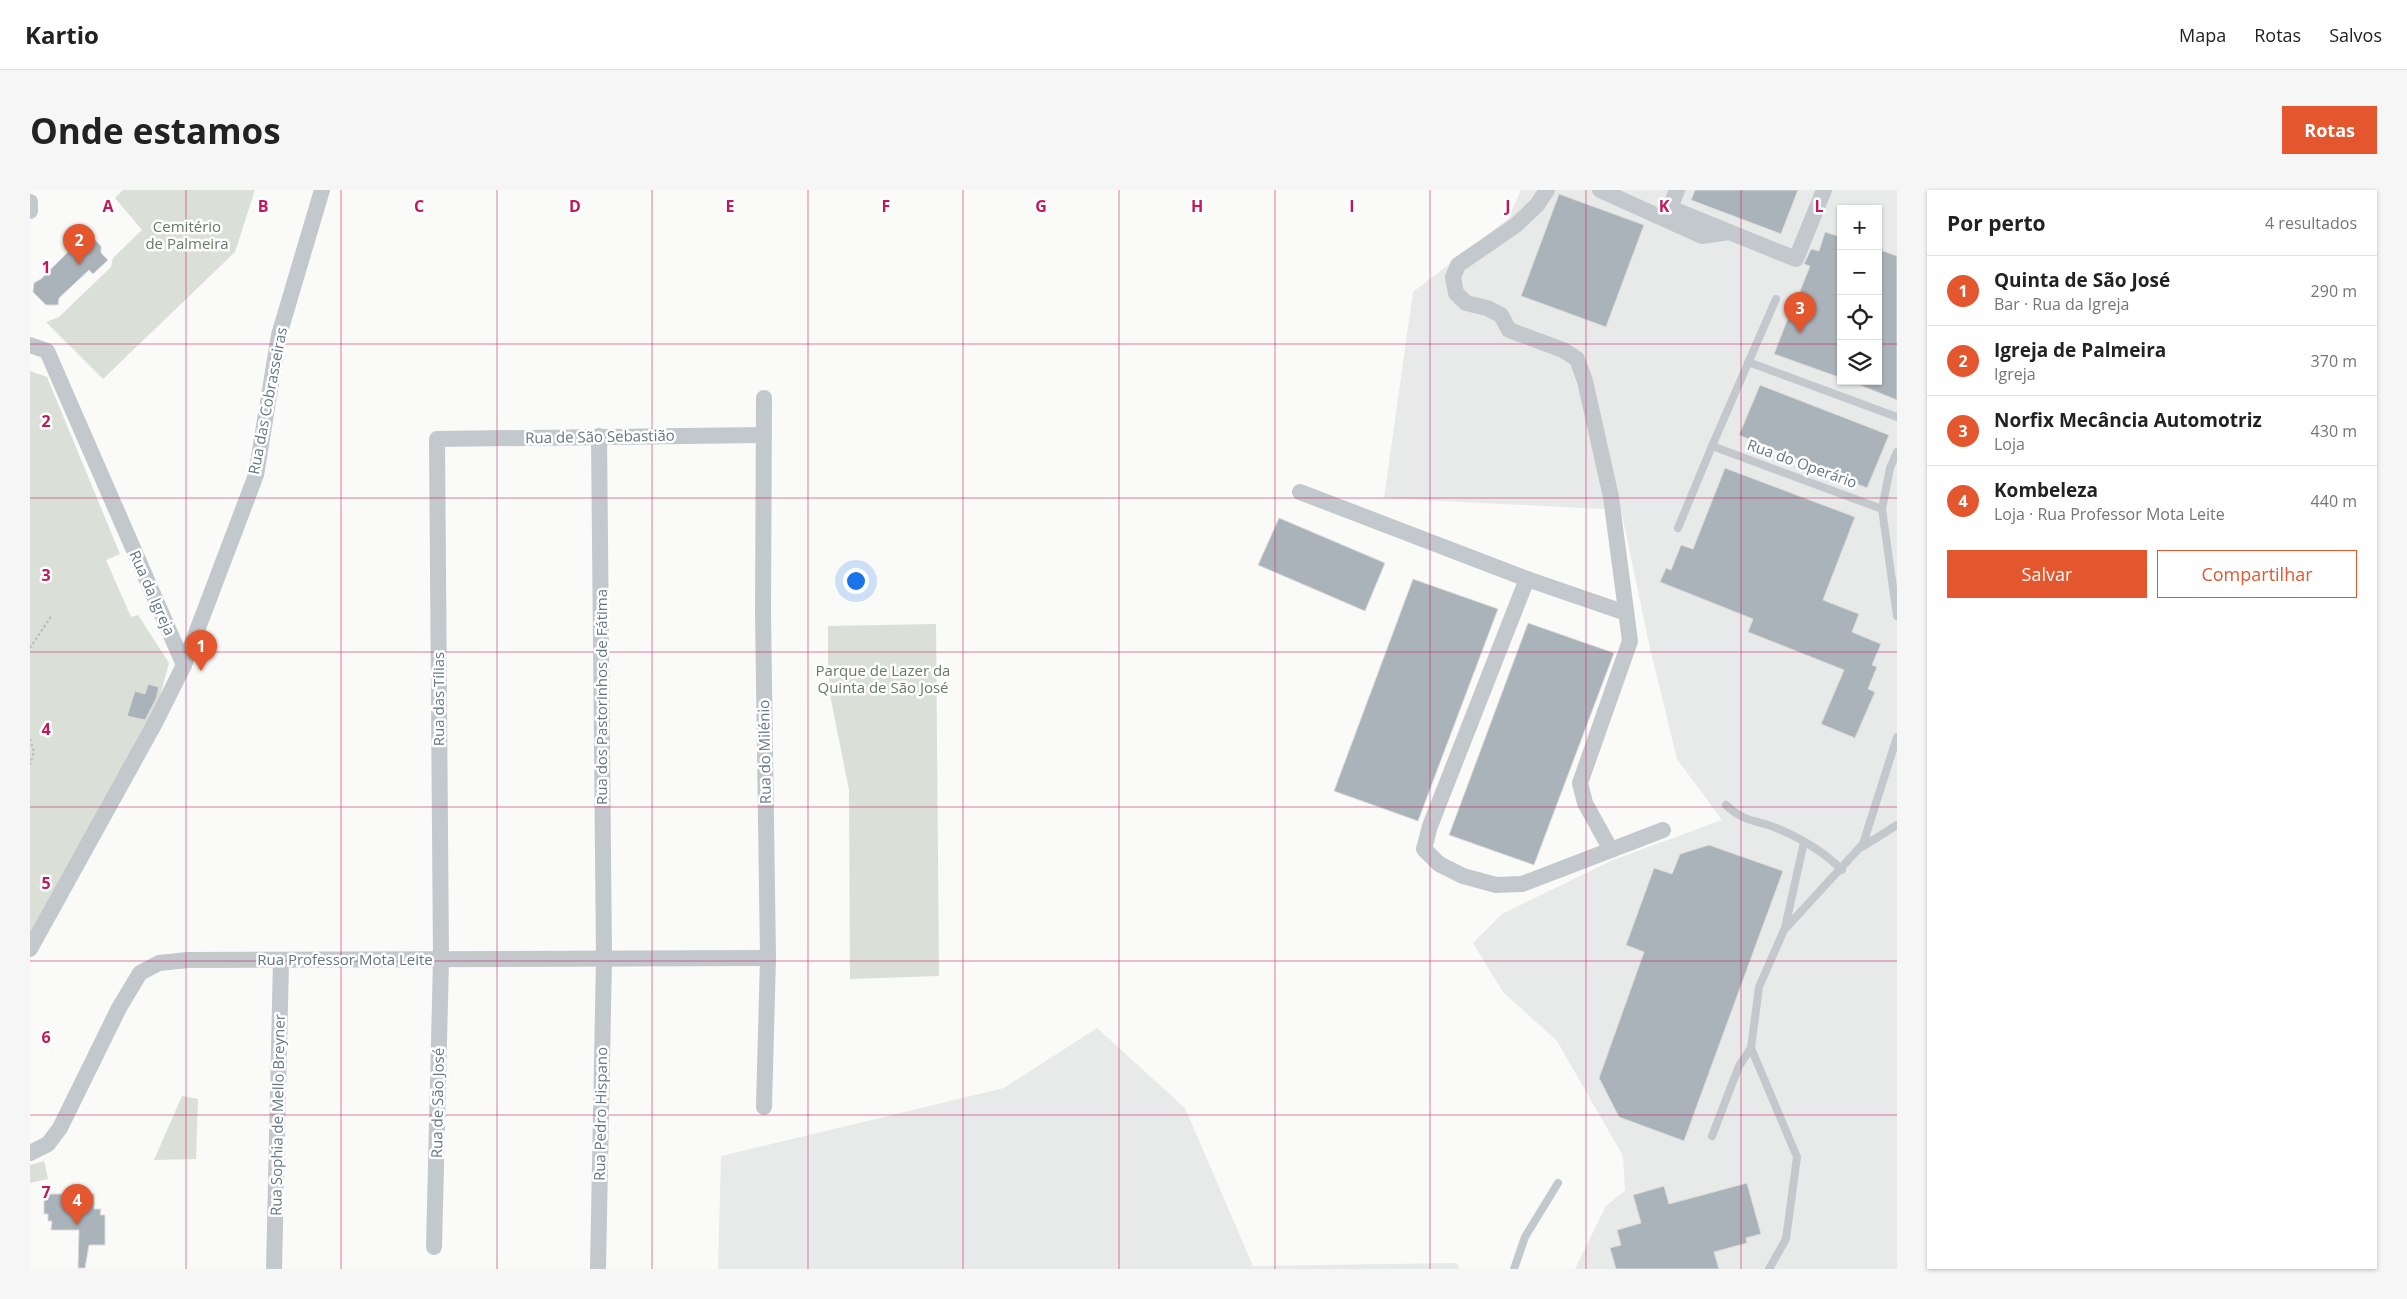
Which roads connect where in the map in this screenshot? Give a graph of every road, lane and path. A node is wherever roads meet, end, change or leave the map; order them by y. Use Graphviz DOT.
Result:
graph roads {
  1 [pos="322,190"];
  2 [pos="1547,190"];
  3 [pos="1600,190"];
  4 [pos="1677,190"];
  5 [pos="1824,190"];
  6 [pos="1729,232"];
  7 [pos="1776,299"];
  8 [pos="30,345"];
  9 [pos="1748,362"];
  10 [pos="764,398"];
  11 [pos="1897,417"];
  12 [pos="764,435"];
  13 [pos="600,436"];
  14 [pos="437,439"];
  15 [pos="1712,446"];
  16 [pos="1897,452"];
  17 [pos="1300,492"];
  18 [pos="1882,509"];
  19 [pos="1678,528"];
  20 [pos="1527,579"];
  21 [pos="1626,613"];
  22 [pos="52,615"];
  23 [pos="1897,616"];
  24 [pos="30,648"];
  25 [pos="184,665"];
  26 [pos="1897,737"];
  27 [pos="30,739"];
  28 [pos="30,764"];
  29 [pos="1726,805"];
  30 [pos="1897,825"];
  31 [pos="1663,830"];
  32 [pos="1804,842"];
  33 [pos="1860,848"];
  34 [pos="1611,850"];
  35 [pos="1842,870"];
  36 [pos="1784,930"];
  37 [pos="30,949"];
  38 [pos="604,958"];
  39 [pos="768,958"];
  40 [pos="441,960"];
  41 [pos="281,961"];
  42 [pos="1751,1048"];
  43 [pos="764,1107"];
  44 [pos="1712,1136"];
  45 [pos="30,1153"];
  46 [pos="1558,1183"];
  47 [pos="434,1247"];
  48 [pos="274,1269"];
  49 [pos="598,1269"];
  50 [pos="1514,1269"];
  51 [pos="1769,1269"];
  1 -- 25 [label="street, Rua das Cobrasseiras"];
  2 -- 21 [label="street"];
  3 -- 6 [label="street"];
  4 -- 6 [label="street"];
  5 -- 6 [label="street"];
  7 -- 9 [label="lane"];
  8 -- 25 [label="street, Rua da Igreja"];
  9 -- 11 [label="lane"];
  9 -- 15 [label="lane"];
  10 -- 12 [label="street, Rua do Milénio"];
  12 -- 13 [label="street, Rua de São Sebastião"];
  12 -- 39 [label="street, Rua do Milénio"];
  13 -- 14 [label="street, Rua de São Sebastião"];
  13 -- 38 [label="street, Rua dos Pastorinhos de Fátima"];
  14 -- 40 [label="street, Rua das Tílias"];
  15 -- 18 [label="lane, Rua do Operário"];
  15 -- 19 [label="lane"];
  16 -- 18 [label="lane"];
  17 -- 20 [label="street"];
  18 -- 23 [label="lane"];
  20 -- 21 [label="street"];
  20 -- 34 [label="street"];
  21 -- 34 [label="street"];
  22 -- 24 [label="path"];
  25 -- 37 [label="street"];
  26 -- 33 [label="lane"];
  27 -- 28 [label="path"];
  29 -- 32 [label="lane"];
  30 -- 33 [label="lane"];
  31 -- 34 [label="street"];
  32 -- 35 [label="lane"];
  32 -- 36 [label="lane"];
  33 -- 35 [label="lane"];
  35 -- 36 [label="lane"];
  36 -- 42 [label="lane"];
  38 -- 39 [label="street, Rua Professor Mota Leite"];
  38 -- 40 [label="street, Rua Professor Mota Leite"];
  38 -- 49 [label="street, Rua Pedro Hispano"];
  39 -- 43 [label="street, Rua do Milénio"];
  40 -- 41 [label="street, Rua Professor Mota Leite"];
  40 -- 47 [label="street, Rua de São José"];
  41 -- 45 [label="street, Rua Professor Mota Leite"];
  41 -- 48 [label="street, Rua Sophia de Mello Breyner"];
  42 -- 44 [label="lane"];
  42 -- 51 [label="lane"];
  46 -- 50 [label="lane"];
}
